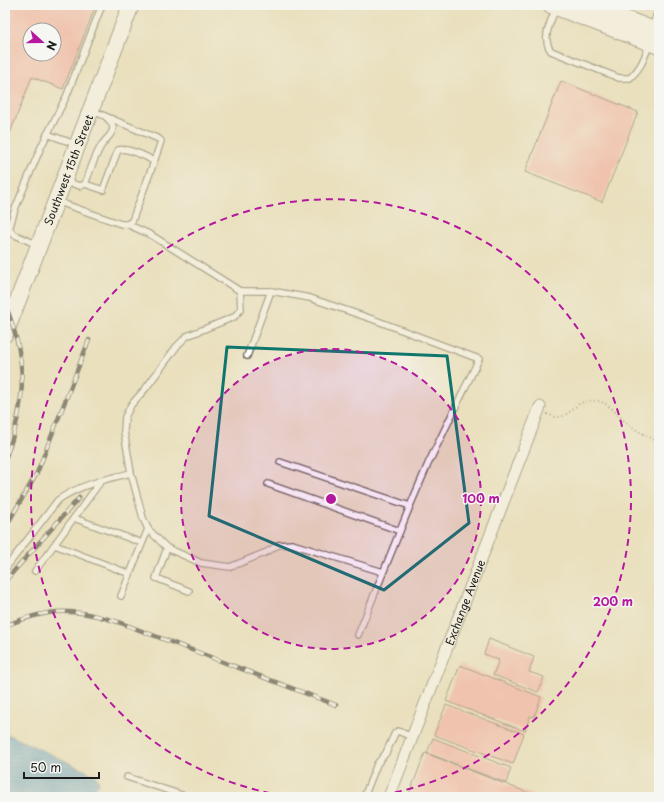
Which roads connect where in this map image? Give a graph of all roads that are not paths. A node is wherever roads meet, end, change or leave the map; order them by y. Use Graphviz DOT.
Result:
graph roads {
  1 [pos="102,5"];
  2 [pos="131,5"];
  3 [pos="589,5"];
  4 [pos="554,6"];
  5 [pos="656,33"];
  6 [pos="91,110"];
  7 [pos="106,117"];
  8 [pos="47,134"];
  9 [pos="77,145"];
  10 [pos="154,162"];
  11 [pos="64,180"];
  12 [pos="86,184"];
  13 [pos="56,201"];
  14 [pos="127,224"];
  15 [pos="7,226"];
  16 [pos="39,245"];
  17 [pos="240,291"];
  18 [pos="271,291"];
  19 [pos="10,305"];
  20 [pos="5,334"];
  21 [pos="247,356"];
  22 [pos="539,409"];
  23 [pos="280,462"];
  24 [pos="131,473"];
  25 [pos="101,481"];
  26 [pos="268,484"];
  27 [pos="410,506"];
  28 [pos="74,518"];
  29 [pos="148,529"];
  30 [pos="400,531"];
  31 [pos="142,544"];
  32 [pos="55,545"];
  33 [pos="167,548"];
  34 [pos="5,568"];
  35 [pos="35,571"];
  36 [pos="383,572"];
  37 [pos="130,574"];
  38 [pos="189,591"];
  39 [pos="121,596"];
  40 [pos="358,635"];
  41 [pos="412,737"];
  42 [pos="127,776"];
  43 [pos="188,797"];
  44 [pos="364,797"];
  45 [pos="388,797"];
  1 -- 8 [label="lane"];
  2 -- 6 [label="main road, Southwest 15th Street"];
  3 -- 5 [label="main road"];
  4 -- 5 [label="main road"];
  4 -- 5 [label="lane"];
  6 -- 7 [label="lane"];
  6 -- 9 [label="main road, Southwest 15th Street"];
  7 -- 10 [label="lane"];
  7 -- 12 [label="lane"];
  8 -- 9 [label="lane"];
  8 -- 15 [label="lane"];
  9 -- 11 [label="main road, Southwest 15th Street"];
  10 -- 12 [label="lane"];
  10 -- 14 [label="lane"];
  11 -- 12 [label="lane"];
  11 -- 13 [label="main road, Southwest 15th Street"];
  13 -- 14 [label="lane"];
  13 -- 16 [label="main road, Southwest 15th Street"];
  14 -- 17 [label="lane"];
  15 -- 16 [label="lane"];
  16 -- 19 [label="main road, Southwest 15th Street"];
  17 -- 18 [label="lane"];
  17 -- 24 [label="lane"];
  18 -- 21 [label="lane"];
  18 -- 27 [label="lane"];
  19 -- 20 [label="main road, Southwest 15th Street"];
  22 -- 41 [label="street, Exchange Avenue"];
  23 -- 27 [label="lane"];
  24 -- 25 [label="lane"];
  24 -- 29 [label="lane"];
  25 -- 28 [label="lane"];
  25 -- 34 [label="lane"];
  26 -- 30 [label="lane"];
  27 -- 30 [label="lane"];
  28 -- 31 [label="lane"];
  28 -- 32 [label="lane"];
  29 -- 31 [label="lane"];
  29 -- 33 [label="lane"];
  30 -- 36 [label="lane"];
  31 -- 37 [label="lane"];
  32 -- 35 [label="lane"];
  32 -- 37 [label="lane"];
  33 -- 36 [label="lane"];
  33 -- 38 [label="lane"];
  36 -- 40 [label="lane"];
  37 -- 39 [label="lane"];
  41 -- 44 [label="lane"];
  41 -- 45 [label="street, Exchange Avenue"];
  42 -- 43 [label="lane"];
}
